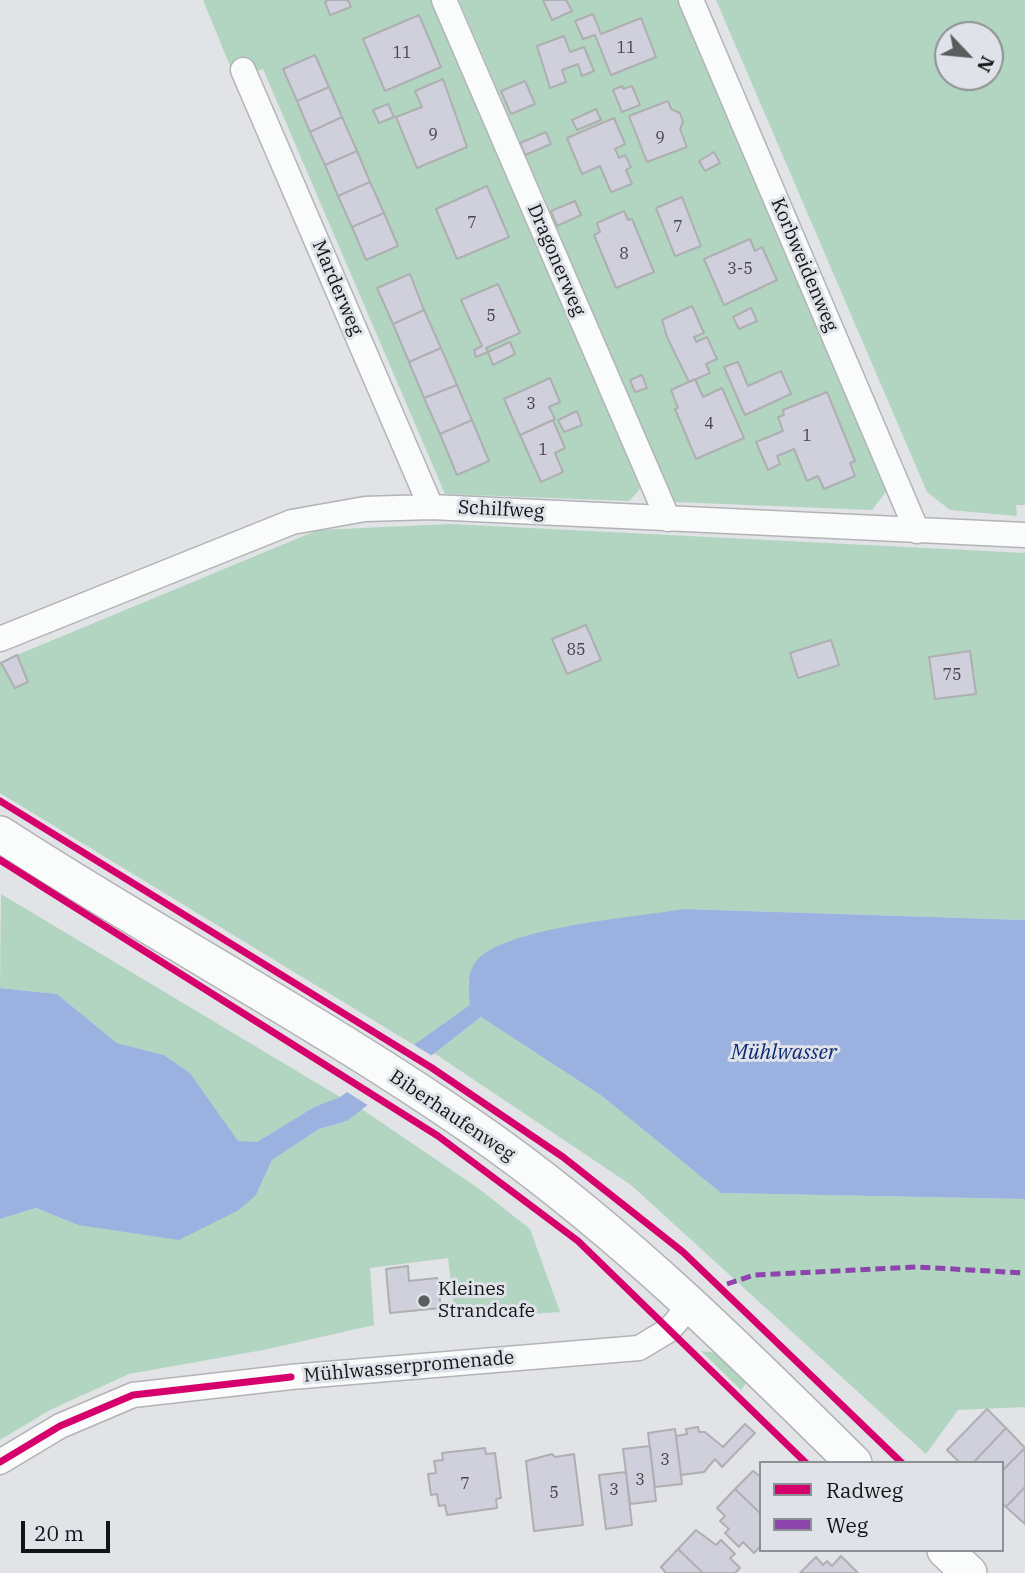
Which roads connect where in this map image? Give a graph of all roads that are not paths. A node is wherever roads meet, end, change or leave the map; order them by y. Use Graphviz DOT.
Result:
graph roads {
  1 [pos="444,0"];
  2 [pos="691,0"];
  3 [pos="243,70"];
  4 [pos="431,506"];
  5 [pos="668,520"];
  6 [pos="917,531"];
  7 [pos="1025,535"];
  8 [pos="0,639"];
  9 [pos="0,834"];
  10 [pos="692,1303"];
  11 [pos="852,1461"];
  12 [pos="0,1462"];
  13 [pos="947,1552"];
  14 [pos="969,1573"];
  1 -- 5 [label="street, Dragonerweg"];
  2 -- 6 [label="street, Korbweidenweg"];
  3 -- 4 [label="street, Marderweg"];
  4 -- 5 [label="street, Schilfweg"];
  4 -- 8 [label="street, Schilfweg"];
  5 -- 6 [label="street, Schilfweg"];
  6 -- 7 [label="street, Schilfweg"];
  9 -- 10 [label="main road, Biberhaufenweg"];
  10 -- 11 [label="main road, Biberhaufenweg"];
  10 -- 12 [label="street, Mühlwasserpromenade"];
  13 -- 14 [label="main road"];
}
